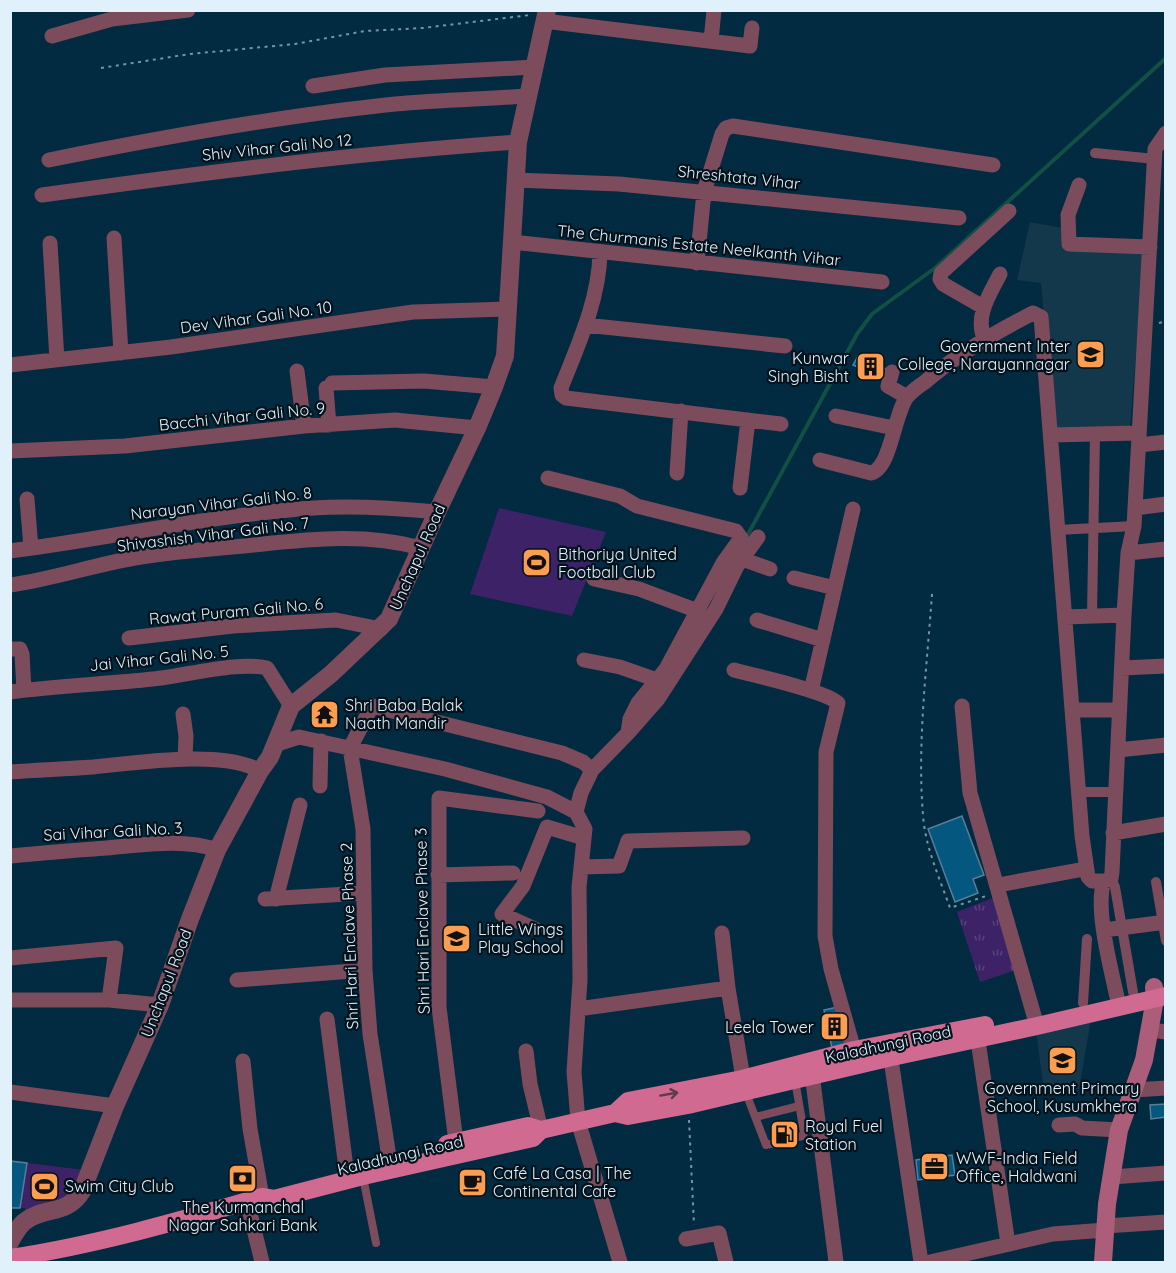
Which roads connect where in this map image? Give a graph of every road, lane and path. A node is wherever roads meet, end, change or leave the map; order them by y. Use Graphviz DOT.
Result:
graph roads {
  1 [pos="188,10"];
  2 [pos="714,10"];
  3 [pos="546,15"];
  4 [pos="753,28"];
  5 [pos="52,36"];
  6 [pos="711,41"];
  7 [pos="534,66"];
  8 [pos="101,68"];
  9 [pos="313,86"];
  10 [pos="527,96"];
  11 [pos="1166,134"];
  12 [pos="518,142"];
  13 [pos="1095,153"];
  14 [pos="1155,159"];
  15 [pos="48,160"];
  16 [pos="993,165"];
  17 [pos="515,180"];
  18 [pos="1079,185"];
  19 [pos="704,192"];
  20 [pos="42,195"];
  21 [pos="1159,196"];
  22 [pos="1009,211"];
  23 [pos="959,218"];
  24 [pos="114,238"];
  25 [pos="50,243"];
  26 [pos="512,243"];
  27 [pos="1150,247"];
  28 [pos="600,253"];
  29 [pos="697,263"];
  30 [pos="1000,274"];
  31 [pos="882,282"];
  32 [pos="983,307"];
  33 [pos="507,309"];
  34 [pos="585,326"];
  35 [pos="984,341"];
  36 [pos="785,346"];
  37 [pos="121,353"];
  38 [pos="57,360"];
  39 [pos="10,365"];
  40 [pos="297,371"];
  41 [pos="892,372"];
  42 [pos="494,387"];
  43 [pos="907,397"];
  44 [pos="681,411"];
  45 [pos="836,416"];
  46 [pos="748,420"];
  47 [pos="781,424"];
  48 [pos="329,425"];
  49 [pos="304,426"];
  50 [pos="477,428"];
  51 [pos="894,428"];
  52 [pos="1095,434"];
  53 [pos="1051,435"];
  54 [pos="1139,439"];
  55 [pos="1166,442"];
  56 [pos="10,451"];
  57 [pos="820,460"];
  58 [pos="677,473"];
  59 [pos="548,478"];
  60 [pos="740,488"];
  61 [pos="27,500"];
  62 [pos="1166,504"];
  63 [pos="1135,508"];
  64 [pos="853,509"];
  65 [pos="437,512"];
  66 [pos="1134,526"];
  67 [pos="1092,528"];
  68 [pos="1058,530"];
  69 [pos="758,537"];
  70 [pos="31,548"];
  71 [pos="421,548"];
  72 [pos="1166,549"];
  73 [pos="10,551"];
  74 [pos="1128,553"];
  75 [pos="742,559"];
  76 [pos="770,569"];
  77 [pos="794,578"];
  78 [pos="594,579"];
  79 [pos="10,585"];
  80 [pos="835,588"];
  81 [pos="932,594"];
  82 [pos="698,611"];
  83 [pos="1124,615"];
  84 [pos="1092,616"];
  85 [pos="1065,617"];
  86 [pos="757,620"];
  87 [pos="381,629"];
  88 [pos="129,638"];
  89 [pos="823,640"];
  90 [pos="10,649"];
  91 [pos="584,660"];
  92 [pos="1166,666"];
  93 [pos="1122,668"];
  94 [pos="734,670"];
  95 [pos="657,680"];
  96 [pos="17,691"];
  97 [pos="811,691"];
  98 [pos="291,706"];
  99 [pos="962,706"];
  100 [pos="1072,710"];
  101 [pos="1119,710"];
  102 [pos="183,714"];
  103 [pos="628,733"];
  104 [pos="321,741"];
  105 [pos="277,744"];
  106 [pos="1166,745"];
  107 [pos="350,748"];
  108 [pos="1118,750"];
  109 [pos="185,759"];
  110 [pos="592,770"];
  111 [pos="260,771"];
  112 [pos="10,772"];
  113 [pos="320,786"];
  114 [pos="1078,792"];
  115 [pos="1116,792"];
  116 [pos="300,805"];
  117 [pos="538,811"];
  118 [pos="576,812"];
  119 [pos="1166,824"];
  120 [pos="1113,833"];
  121 [pos="584,838"];
  122 [pos="743,838"];
  123 [pos="218,850"];
  124 [pos="10,856"];
  125 [pos="581,867"];
  126 [pos="1079,870"];
  127 [pos="513,873"];
  128 [pos="438,875"];
  129 [pos="1108,880"];
  130 [pos="1156,882"];
  131 [pos="992,890"];
  132 [pos="364,893"];
  133 [pos="1164,922"];
  134 [pos="1122,927"];
  135 [pos="535,929"];
  136 [pos="1104,930"];
  137 [pos="722,933"];
  138 [pos="1087,939"];
  139 [pos="1166,941"];
  140 [pos="10,958"];
  141 [pos="365,970"];
  142 [pos="237,980"];
  143 [pos="728,988"];
  144 [pos="1160,991"];
  145 [pos="1123,998"];
  146 [pos="10,1000"];
  147 [pos="109,1000"];
  148 [pos="1083,1003"];
  149 [pos="160,1005"];
  150 [pos="578,1009"];
  151 [pos="327,1019"];
  152 [pos="1036,1020"];
  153 [pos="1158,1031"];
  154 [pos="977,1033"];
  155 [pos="890,1050"];
  156 [pos="526,1051"];
  157 [pos="856,1058"];
  158 [pos="243,1061"];
  159 [pos="806,1072"];
  160 [pos="744,1086"];
  161 [pos="1166,1088"];
  162 [pos="1134,1090"];
  163 [pos="10,1092"];
  164 [pos="688,1105"];
  165 [pos="115,1106"];
  166 [pos="799,1106"];
  167 [pos="615,1113"];
  168 [pos="756,1117"];
  169 [pos="578,1121"];
  170 [pos="1059,1125"];
  171 [pos="542,1130"];
  172 [pos="1119,1130"];
  173 [pos="456,1142"];
  174 [pos="390,1164"];
  175 [pos="346,1168"];
  176 [pos="1166,1173"];
  177 [pos="363,1176"];
  178 [pos="1112,1177"];
  179 [pos="255,1199"];
  180 [pos="1166,1222"];
  181 [pos="1105,1228"];
  182 [pos="690,1238"];
  183 [pos="10,1242"];
  184 [pos="376,1243"];
  185 [pos="1008,1244"];
  186 [pos="10,1258"];
  187 [pos="40,1258"];
  188 [pos="262,1263"];
  189 [pos="620,1263"];
  190 [pos="726,1263"];
  191 [pos="836,1263"];
  192 [pos="921,1263"];
  193 [pos="930,1263"];
  194 [pos="1102,1263"];
  1 -- 5 [label="street"];
  2 -- 6 [label="street"];
  3 -- 6 [label="street"];
  3 -- 7 [label="street, Unchapul Road"];
  3 -- 8 [label="path"];
  4 -- 6 [label="street"];
  7 -- 9 [label="street"];
  7 -- 10 [label="street, Unchapul Road"];
  10 -- 12 [label="street, Unchapul Road"];
  10 -- 15 [label="street"];
  11 -- 14 [label="street"];
  12 -- 17 [label="street, Unchapul Road"];
  12 -- 20 [label="street, Shiv Vihar Gali No 12"];
  13 -- 14 [label="street"];
  14 -- 21 [label="street"];
  16 -- 19 [label="street"];
  17 -- 19 [label="street, Shreshtata Vihar"];
  17 -- 26 [label="street, Unchapul Road"];
  18 -- 27 [label="street"];
  19 -- 23 [label="street, Shreshtata Vihar"];
  19 -- 29 [label="street"];
  21 -- 27 [label="street"];
  22 -- 32 [label="street"];
  24 -- 37 [label="street"];
  25 -- 38 [label="street"];
  26 -- 28 [label="street, The Churmanis Estate Neelkanth Vihar"];
  26 -- 33 [label="street, Unchapul Road"];
  27 -- 54 [label="street"];
  28 -- 29 [label="street, The Churmanis Estate Neelkanth Vihar"];
  28 -- 34 [label="street"];
  29 -- 31 [label="street, The Churmanis Estate Neelkanth Vihar"];
  30 -- 32 [label="street"];
  32 -- 35 [label="street"];
  33 -- 37 [label="street, Dev Vihar Gali No. 10"];
  33 -- 42 [label="street, Unchapul Road"];
  34 -- 36 [label="street"];
  34 -- 44 [label="street"];
  35 -- 43 [label="street"];
  35 -- 53 [label="street"];
  37 -- 38 [label="street, Dev Vihar Gali No. 10"];
  38 -- 39 [label="street, Dev Vihar Gali No. 10"];
  40 -- 49 [label="street"];
  41 -- 43 [label="street"];
  42 -- 48 [label="street"];
  42 -- 50 [label="street, Unchapul Road"];
  43 -- 51 [label="street"];
  44 -- 46 [label="street"];
  44 -- 58 [label="street"];
  45 -- 51 [label="street"];
  46 -- 47 [label="street"];
  46 -- 60 [label="street"];
  48 -- 49 [label="street, Bacchi Vihar Gali No. 9"];
  48 -- 50 [label="street, Bacchi Vihar Gali No. 9"];
  49 -- 56 [label="street, Bacchi Vihar Gali No. 9"];
  50 -- 65 [label="street, Unchapul Road"];
  51 -- 57 [label="street"];
  52 -- 53 [label="street"];
  52 -- 54 [label="street"];
  52 -- 67 [label="street"];
  53 -- 68 [label="street"];
  54 -- 55 [label="street"];
  54 -- 63 [label="street"];
  59 -- 82 [label="street"];
  61 -- 70 [label="street"];
  62 -- 63 [label="street"];
  63 -- 66 [label="street"];
  64 -- 80 [label="street"];
  65 -- 70 [label="street, Narayan Vihar Gali No. 8"];
  65 -- 71 [label="street, Unchapul Road"];
  66 -- 67 [label="street"];
  66 -- 74 [label="street"];
  67 -- 68 [label="street"];
  67 -- 84 [label="street"];
  68 -- 85 [label="street"];
  69 -- 75 [label="street"];
  70 -- 73 [label="street, Narayan Vihar Gali No. 8"];
  71 -- 79 [label="street, Shivashish Vihar Gali No. 7"];
  71 -- 87 [label="street, Unchapul Road"];
  72 -- 74 [label="street"];
  74 -- 83 [label="street"];
  75 -- 76 [label="street"];
  75 -- 103 [label="street"];
  77 -- 80 [label="street"];
  78 -- 82 [label="street"];
  80 -- 89 [label="street"];
  81 -- 131 [label="path"];
  82 -- 95 [label="street"];
  83 -- 84 [label="street"];
  83 -- 93 [label="street"];
  84 -- 85 [label="street"];
  85 -- 100 [label="street"];
  86 -- 89 [label="street"];
  87 -- 88 [label="street, Rawat Puram Gali No. 6"];
  87 -- 98 [label="street, Unchapul Road"];
  89 -- 97 [label="street"];
  90 -- 96 [label="street"];
  91 -- 95 [label="street"];
  92 -- 93 [label="street"];
  93 -- 101 [label="street"];
  94 -- 97 [label="street"];
  95 -- 103 [label="street"];
  96 -- 98 [label="street, Jai Vihar Gali No. 5"];
  97 -- 157 [label="street"];
  98 -- 105 [label="street, Unchapul Road"];
  99 -- 131 [label="street"];
  100 -- 101 [label="street"];
  100 -- 114 [label="street"];
  101 -- 108 [label="street"];
  102 -- 109 [label="street"];
  103 -- 110 [label="street"];
  104 -- 105 [label="street"];
  104 -- 107 [label="street"];
  104 -- 113 [label="street"];
  105 -- 111 [label="street, Unchapul Road"];
  106 -- 108 [label="street"];
  107 -- 110 [label="street"];
  107 -- 118 [label="street"];
  107 -- 132 [label="street, Shri Hari Enclave Phase 2"];
  108 -- 115 [label="street"];
  109 -- 111 [label="street"];
  109 -- 112 [label="street"];
  110 -- 118 [label="street"];
  111 -- 123 [label="street, Unchapul Road"];
  114 -- 115 [label="street"];
  114 -- 129 [label="street"];
  115 -- 120 [label="street"];
  116 -- 132 [label="street"];
  117 -- 128 [label="street, Shri Hari Enclave Phase 3"];
  118 -- 121 [label="street"];
  119 -- 120 [label="street"];
  120 -- 129 [label="street"];
  121 -- 125 [label="street"];
  121 -- 135 [label="street"];
  122 -- 125 [label="street"];
  123 -- 124 [label="street, Sai Vihar Gali No. 3"];
  123 -- 149 [label="street, Unchapul Road"];
  125 -- 150 [label="street"];
  126 -- 131 [label="street"];
  127 -- 128 [label="street"];
  128 -- 173 [label="street, Shri Hari Enclave Phase 3"];
  129 -- 134 [label="street"];
  129 -- 136 [label="street"];
  130 -- 133 [label="street"];
  131 -- 152 [label="street"];
  132 -- 141 [label="street, Shri Hari Enclave Phase 2"];
  133 -- 134 [label="street"];
  133 -- 139 [label="street"];
  134 -- 136 [label="street"];
  134 -- 145 [label="street"];
  136 -- 145 [label="street"];
  137 -- 143 [label="street"];
  138 -- 148 [label="street"];
  140 -- 147 [label="street"];
  141 -- 142 [label="street"];
  141 -- 174 [label="street, Shri Hari Enclave Phase 2"];
  143 -- 150 [label="street"];
  143 -- 160 [label="street"];
  144 -- 145 [label="main road, Kaladhungi Road"];
  144 -- 153 [label="main road"];
  145 -- 148 [label="main road, Kaladhungi Road"];
  145 -- 152 [label="main road, Kaladhungi Road"];
  146 -- 147 [label="street"];
  147 -- 149 [label="street"];
  148 -- 152 [label="main road, Kaladhungi Road"];
  149 -- 165 [label="street, Unchapul Road"];
  150 -- 169 [label="street"];
  151 -- 175 [label="street"];
  152 -- 154 [label="main road, Kaladhungi Road"];
  153 -- 162 [label="main road"];
  154 -- 155 [label="main road, Kaladhungi Road"];
  154 -- 185 [label="street"];
  155 -- 157 [label="main road, Kaladhungi Road"];
  155 -- 192 [label="street"];
  156 -- 171 [label="street"];
  157 -- 159 [label="main road, Kaladhungi Road"];
  158 -- 179 [label="street"];
  159 -- 160 [label="main road, Kaladhungi Road"];
  159 -- 166 [label="lane"];
  159 -- 191 [label="street"];
  160 -- 164 [label="main road, Kaladhungi Road"];
  167 -- 160 [label="main road, Kaladhungi Road, one-way"];
  160 -- 168 [label="lane"];
  161 -- 162 [label="street"];
  162 -- 172 [label="main road"];
  163 -- 165 [label="street"];
  164 -- 167 [label="main road, Kaladhungi Road"];
  164 -- 182 [label="path"];
  165 -- 183 [label="street, Unchapul Road"];
  166 -- 168 [label="lane"];
  166 -- 168 [label="lane"];
  167 -- 169 [label="main road, Kaladhungi Road"];
  169 -- 171 [label="main road, Kaladhungi Road"];
  169 -- 189 [label="street"];
  170 -- 172 [label="street"];
  171 -- 173 [label="main road, Kaladhungi Road"];
  171 -- 174 [label="main road, Kaladhungi Road"];
  172 -- 178 [label="main road"];
  173 -- 174 [label="main road, Kaladhungi Road"];
  174 -- 175 [label="main road, Kaladhungi Road"];
  174 -- 177 [label="main road, Kaladhungi Road"];
  175 -- 179 [label="main road, Kaladhungi Road"];
  176 -- 178 [label="street"];
  177 -- 179 [label="main road, Kaladhungi Road"];
  177 -- 184 [label="lane"];
  178 -- 181 [label="main road"];
  179 -- 187 [label="main road, Kaladhungi Road"];
  179 -- 188 [label="street"];
  180 -- 181 [label="street"];
  181 -- 185 [label="street"];
  181 -- 194 [label="main road"];
  182 -- 190 [label="street"];
  185 -- 193 [label="street"];
  186 -- 187 [label="main road, Kaladhungi Road"];
}
